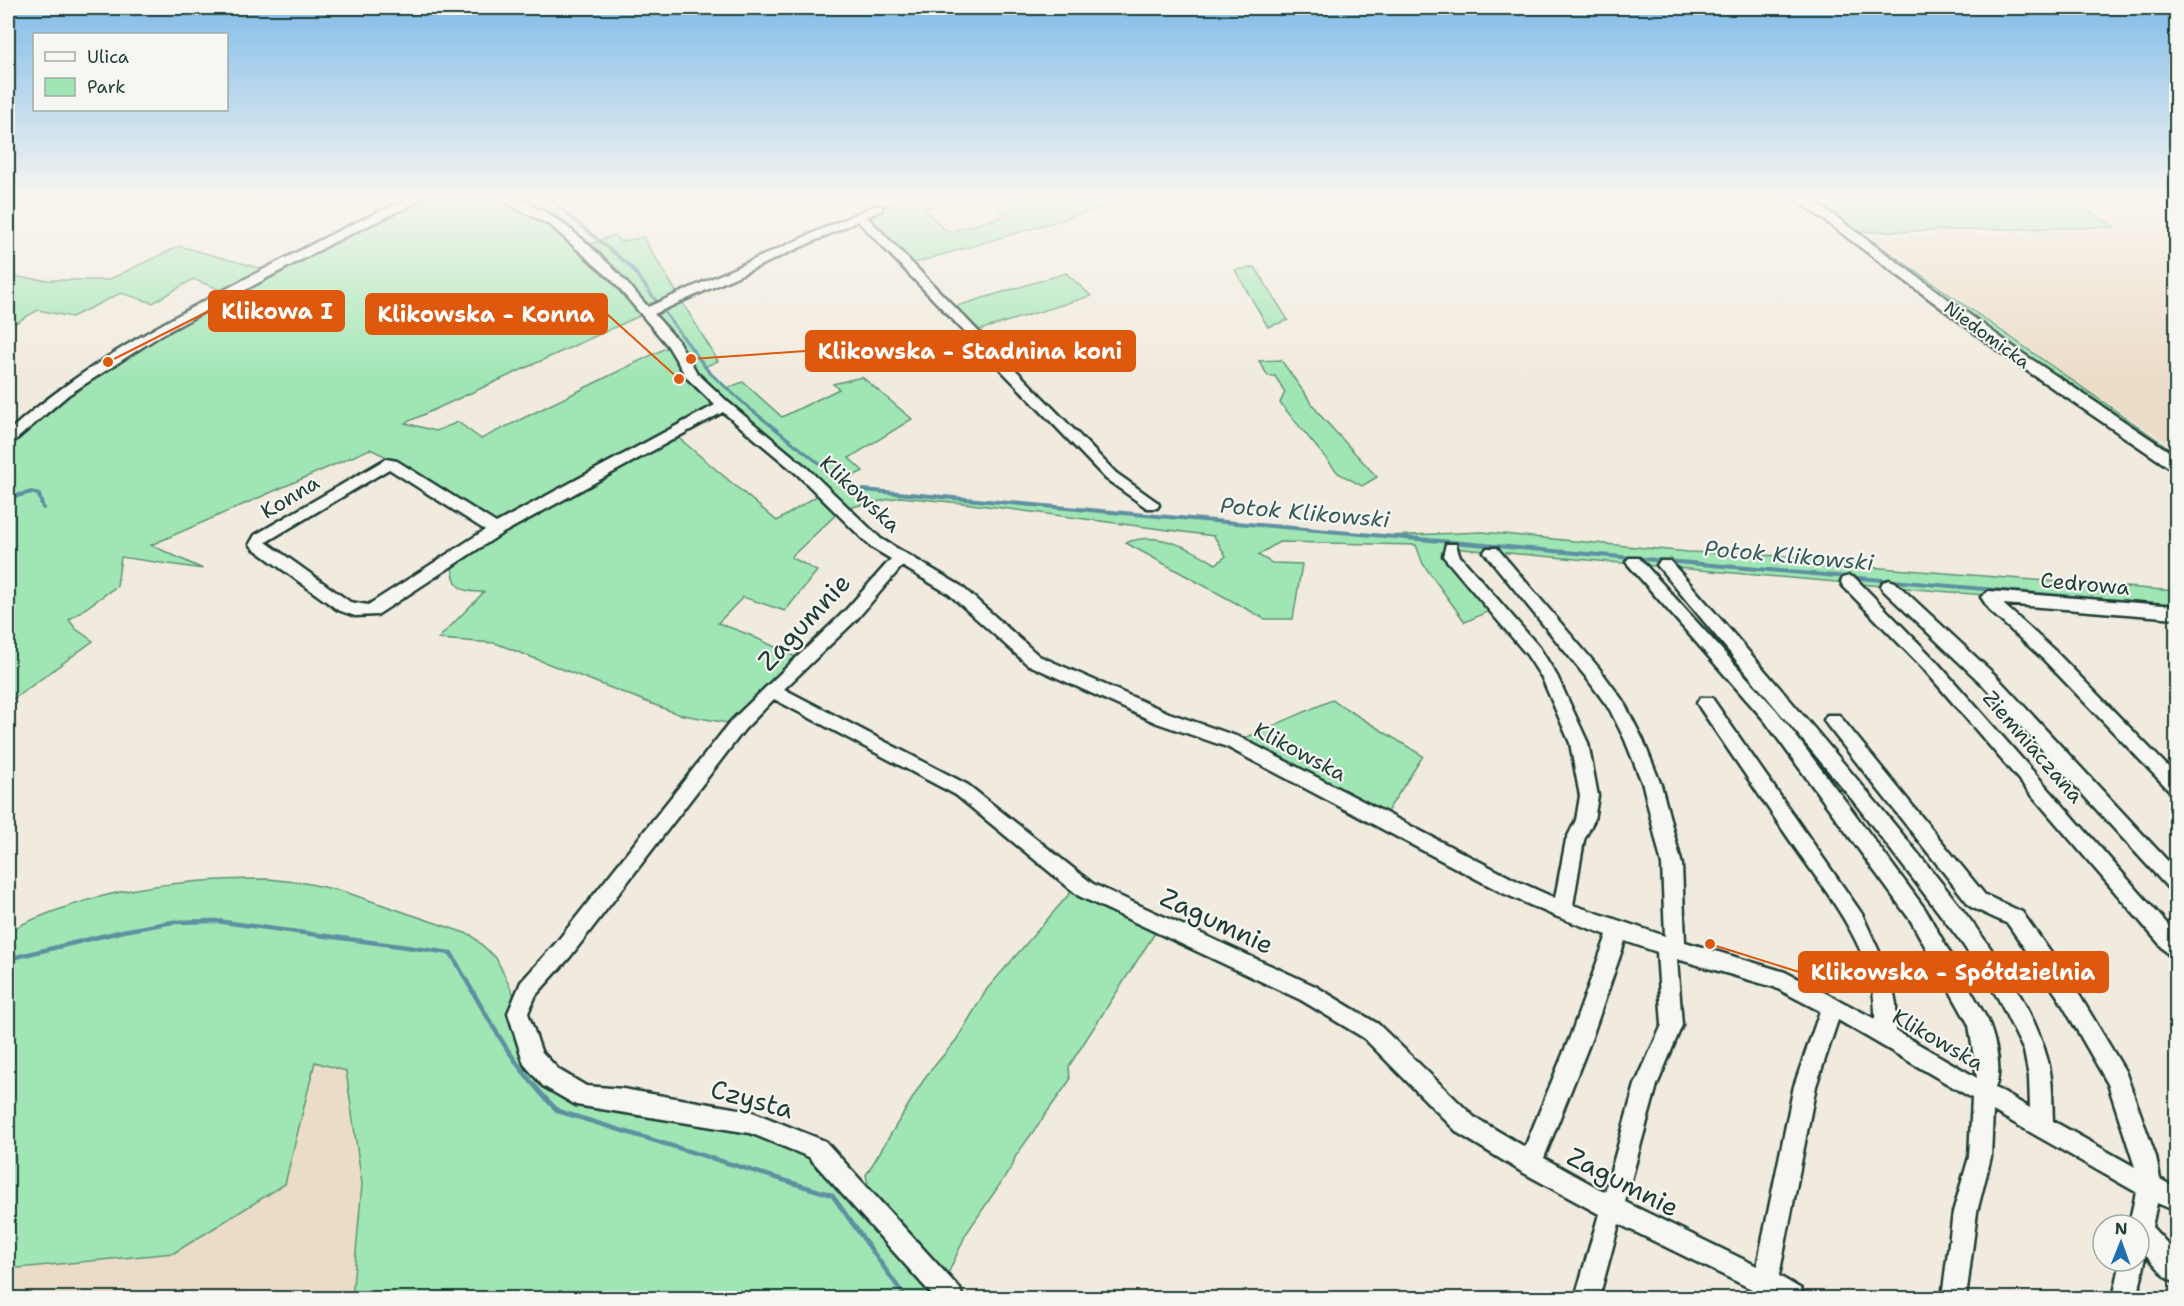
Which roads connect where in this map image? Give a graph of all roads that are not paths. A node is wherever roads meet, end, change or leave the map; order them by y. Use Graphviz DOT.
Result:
graph roads {
  1 [pos="291,260"];
  2 [pos="596,260"];
  3 [pos="763,260"];
  4 [pos="903,260"];
  5 [pos="1886,260"];
  6 [pos="656,308"];
  7 [pos="724,406"];
  8 [pos="8,439"];
  9 [pos="2176,464"];
  10 [pos="1152,506"];
  11 [pos="496,530"];
  12 [pos="1451,548"];
  13 [pos="1492,552"];
  14 [pos="899,559"];
  15 [pos="1634,562"];
  16 [pos="1665,565"];
  17 [pos="1849,582"];
  18 [pos="1889,586"];
  19 [pos="2176,612"];
  20 [pos="771,690"];
  21 [pos="1706,703"];
  22 [pos="1833,720"];
  23 [pos="2176,786"];
  24 [pos="2176,883"];
  25 [pos="1562,910"];
  26 [pos="1619,929"];
  27 [pos="1670,947"];
  28 [pos="2176,948"];
  29 [pos="1832,1006"];
  30 [pos="1885,1036"];
  31 [pos="1983,1091"];
  32 [pos="2042,1127"];
  33 [pos="1530,1164"];
  34 [pos="2149,1185"];
  35 [pos="2176,1200"];
  36 [pos="1613,1209"];
  37 [pos="2143,1213"];
  38 [pos="2151,1242"];
  39 [pos="2176,1271"];
  40 [pos="2130,1273"];
  41 [pos="1766,1282"];
  42 [pos="951,1299"];
  43 [pos="1587,1299"];
  44 [pos="1792,1299"];
  45 [pos="1954,1299"];
  46 [pos="2125,1299"];
  1 -- 8 [label="street"];
  2 -- 6 [label="street, Klikowska"];
  3 -- 6 [label="street"];
  4 -- 10 [label="street"];
  5 -- 9 [label="main road, Niedomicka"];
  6 -- 7 [label="street, Klikowska"];
  7 -- 11 [label="street, Konna"];
  7 -- 14 [label="street, Klikowska"];
  11 -- 11 [label="street, Konna"];
  12 -- 25 [label="street"];
  13 -- 27 [label="street"];
  14 -- 20 [label="street, Zagumnie"];
  14 -- 25 [label="street, Klikowska"];
  15 -- 31 [label="street"];
  16 -- 32 [label="street"];
  17 -- 28 [label="street, Ziemniaczana"];
  18 -- 24 [label="street, Ziemniaczana"];
  19 -- 23 [label="street, Cedrowa"];
  20 -- 33 [label="street, Zagumnie"];
  20 -- 42 [label="street, Czysta"];
  21 -- 30 [label="street"];
  22 -- 34 [label="street"];
  25 -- 26 [label="street, Klikowska"];
  26 -- 27 [label="street, Klikowska"];
  26 -- 33 [label="street"];
  27 -- 29 [label="street, Klikowska"];
  27 -- 36 [label="street"];
  29 -- 30 [label="street, Klikowska"];
  29 -- 41 [label="street"];
  30 -- 31 [label="street, Klikowska"];
  31 -- 32 [label="street, Klikowska"];
  31 -- 45 [label="street"];
  32 -- 34 [label="street, Klikowska"];
  33 -- 36 [label="street, Zagumnie"];
  34 -- 35 [label="street, Klikowska"];
  34 -- 37 [label="street"];
  36 -- 41 [label="street, Zagumnie"];
  36 -- 43 [label="street"];
  38 -- 39 [label="street"];
  40 -- 46 [label="street"];
  41 -- 44 [label="street, Zagumnie"];
}
